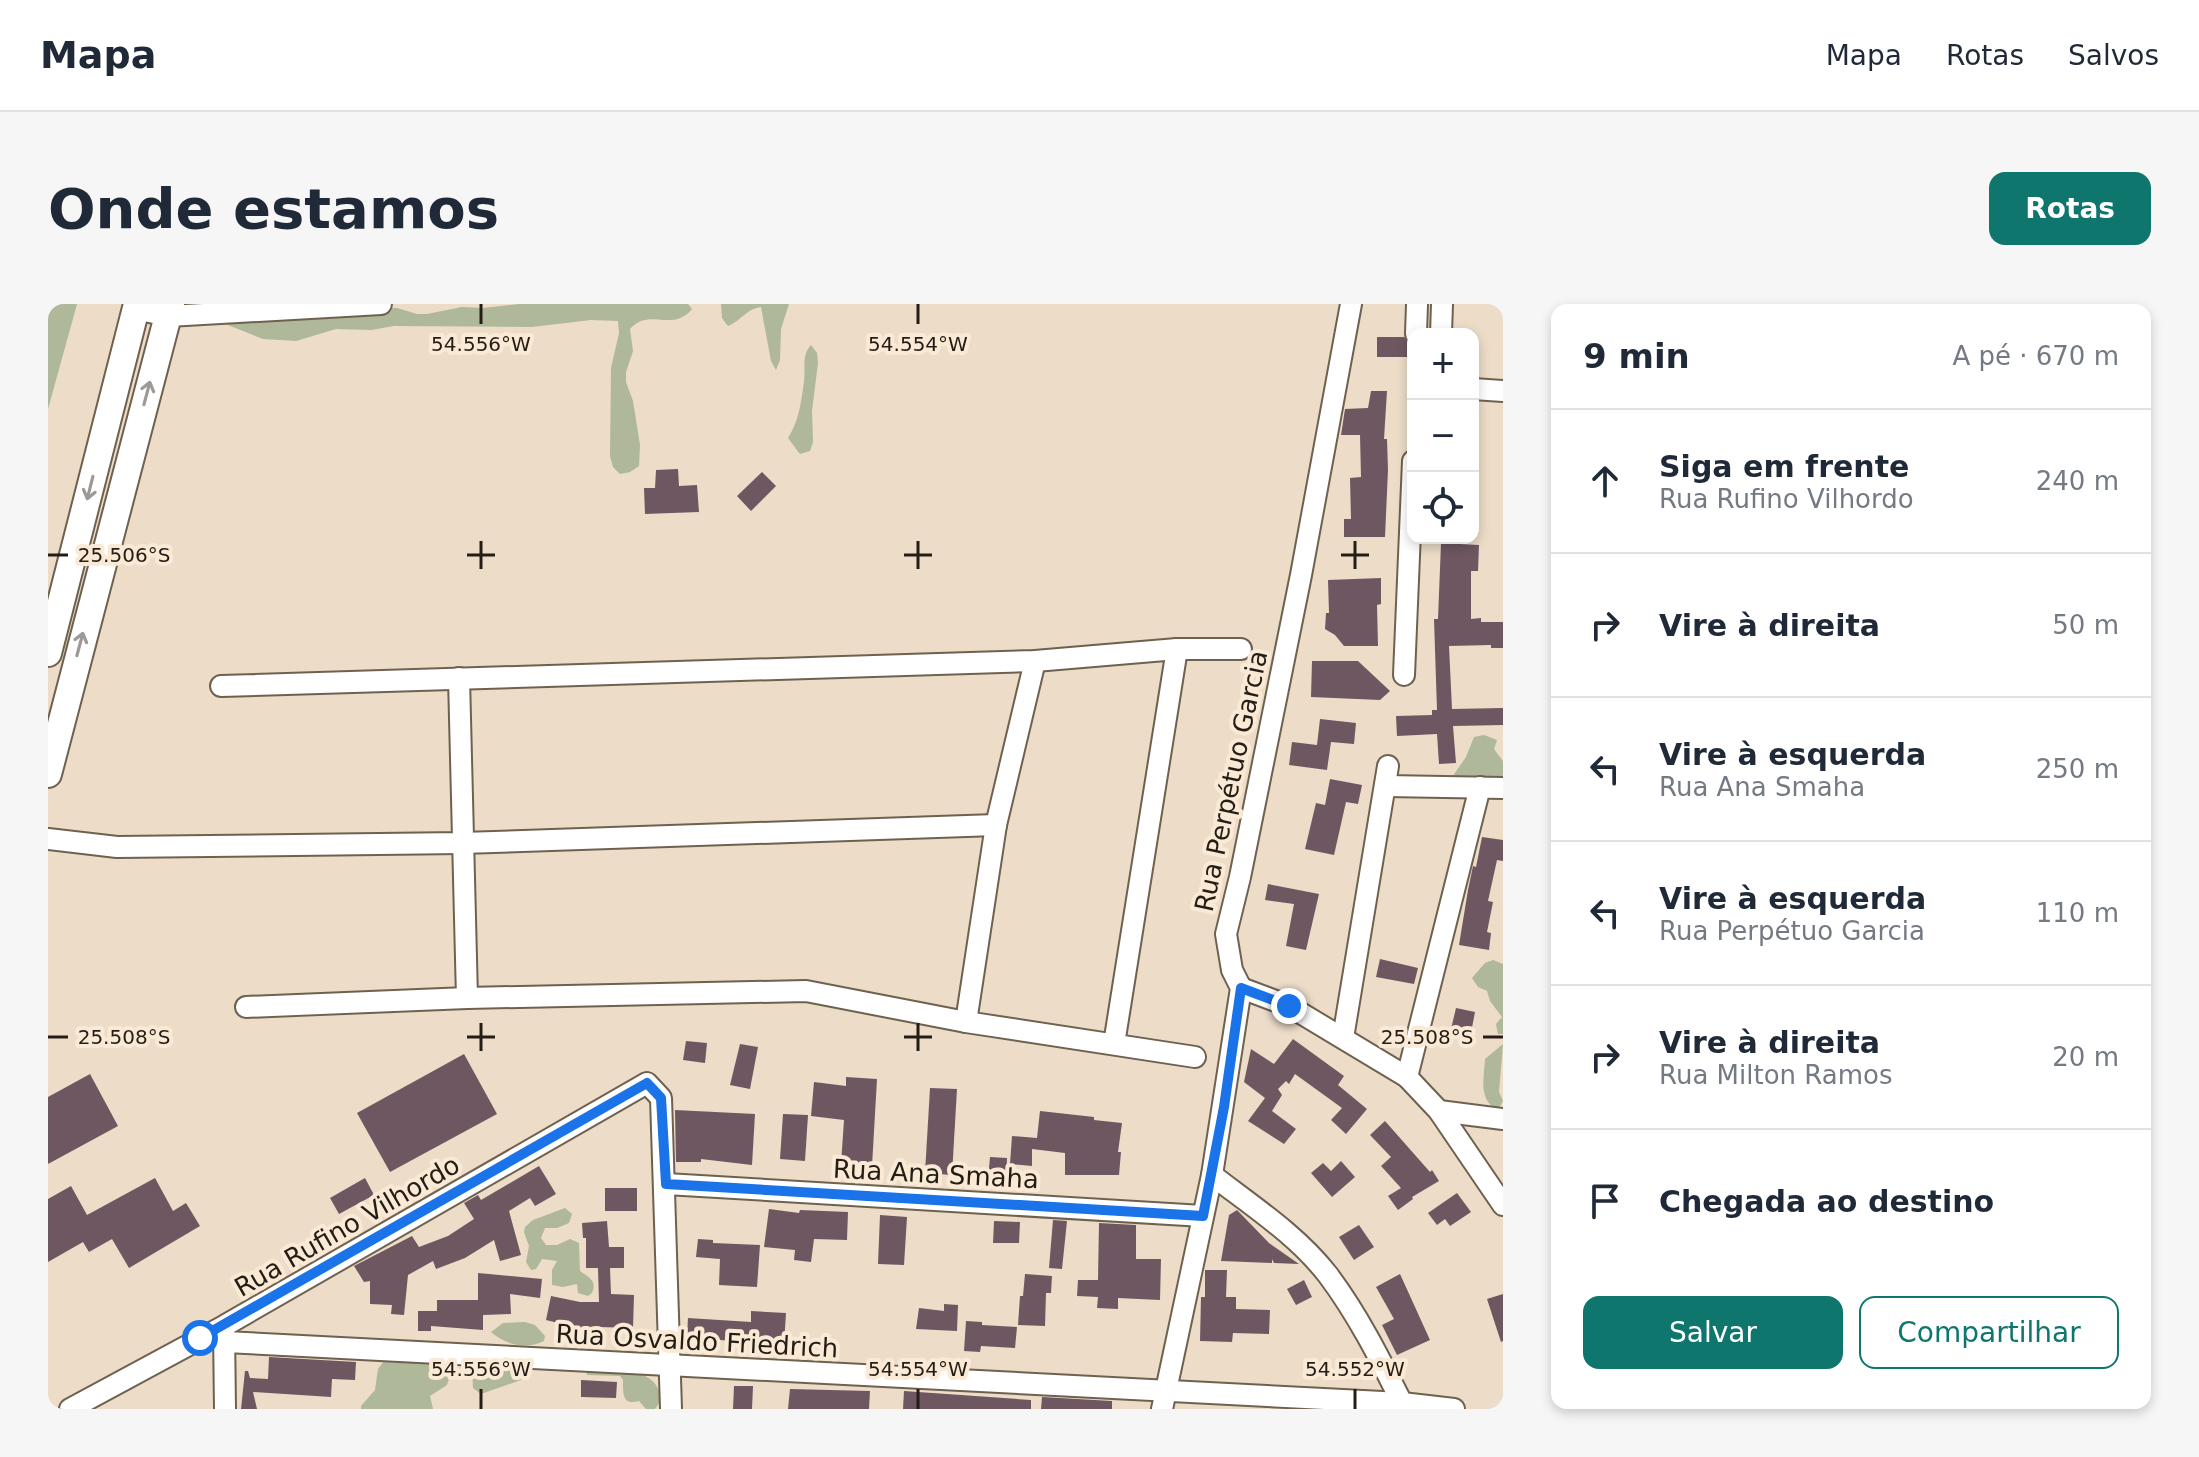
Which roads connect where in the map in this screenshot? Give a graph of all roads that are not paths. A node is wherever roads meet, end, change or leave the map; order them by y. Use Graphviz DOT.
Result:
graph roads {
  1 [pos="381,304"];
  2 [pos="1351,304"];
  3 [pos="1417,304"];
  4 [pos="1442,304"];
  5 [pos="136,307"];
  6 [pos="170,310"];
  7 [pos="1416,328"];
  8 [pos="1441,328"];
  9 [pos="1479,389"];
  10 [pos="1503,391"];
  11 [pos="1413,472"];
  12 [pos="1177,649"];
  13 [pos="1241,649"];
  14 [pos="48,653"];
  15 [pos="1035,661"];
  16 [pos="1404,675"];
  17 [pos="459,678"];
  18 [pos="221,686"];
  19 [pos="57,697"];
  20 [pos="48,774"];
  21 [pos="1480,787"];
  22 [pos="1503,788"];
  23 [pos="996,825"];
  24 [pos="48,839"];
  25 [pos="462,843"];
  26 [pos="1241,988"];
  27 [pos="467,998"];
  28 [pos="246,1007"];
  29 [pos="966,1022"];
  30 [pos="1343,1038"];
  31 [pos="1114,1044"];
  32 [pos="1195,1057"];
  33 [pos="1407,1077"];
  34 [pos="1439,1111"];
  35 [pos="1503,1119"];
  36 [pos="1212,1175"];
  37 [pos="666,1184"];
  38 [pos="1503,1205"];
  39 [pos="1203,1216"];
  40 [pos="224,1334"];
  41 [pos="671,1365"];
  42 [pos="1164,1400"];
  43 [pos="1402,1403"];
  44 [pos="70,1409"];
  45 [pos="225,1409"];
  46 [pos="671,1409"];
  47 [pos="1454,1409"];
  1 -- 6 [label="street"];
  2 -- 26 [label="street, Rua Perpétuo Garcia"];
  3 -- 7 [label="street"];
  4 -- 8 [label="street"];
  5 -- 6 [label="street"];
  5 -- 14 [label="main road, one-way"];
  19 -- 6 [label="main road, one-way"];
  9 -- 10 [label="street"];
  11 -- 16 [label="street"];
  12 -- 13 [label="street"];
  12 -- 15 [label="street"];
  12 -- 31 [label="street"];
  15 -- 17 [label="street"];
  15 -- 23 [label="street"];
  17 -- 18 [label="street"];
  17 -- 25 [label="street"];
  19 -- 20 [label="main road"];
  21 -- 22 [label="street"];
  21 -- 30 [label="street"];
  21 -- 33 [label="street"];
  23 -- 25 [label="street"];
  23 -- 29 [label="street"];
  24 -- 25 [label="street"];
  25 -- 27 [label="street"];
  26 -- 30 [label="street"];
  26 -- 36 [label="street, Rua Perpétuo Garcia"];
  27 -- 28 [label="street"];
  27 -- 29 [label="street"];
  29 -- 31 [label="street"];
  30 -- 33 [label="street"];
  31 -- 32 [label="street"];
  33 -- 34 [label="street"];
  34 -- 35 [label="street"];
  34 -- 38 [label="street"];
  36 -- 39 [label="street, Rua Perpétuo Garcia"];
  36 -- 43 [label="street"];
  37 -- 39 [label="street, Rua Ana Smaha"];
  37 -- 40 [label="street, Rua Rufino Vilhordo"];
  37 -- 41 [label="street"];
  39 -- 42 [label="street, Rua Perpétuo Garcia"];
  40 -- 41 [label="street, Rua Osvaldo Friedrich"];
  40 -- 44 [label="street, Rua Rufino Vilhordo"];
  40 -- 45 [label="street"];
  41 -- 42 [label="street, Rua Osvaldo Friedrich"];
  41 -- 46 [label="street"];
  42 -- 43 [label="street, Rua Osvaldo Friedrich"];
  43 -- 47 [label="street, Rua Osvaldo Friedrich"];
}
